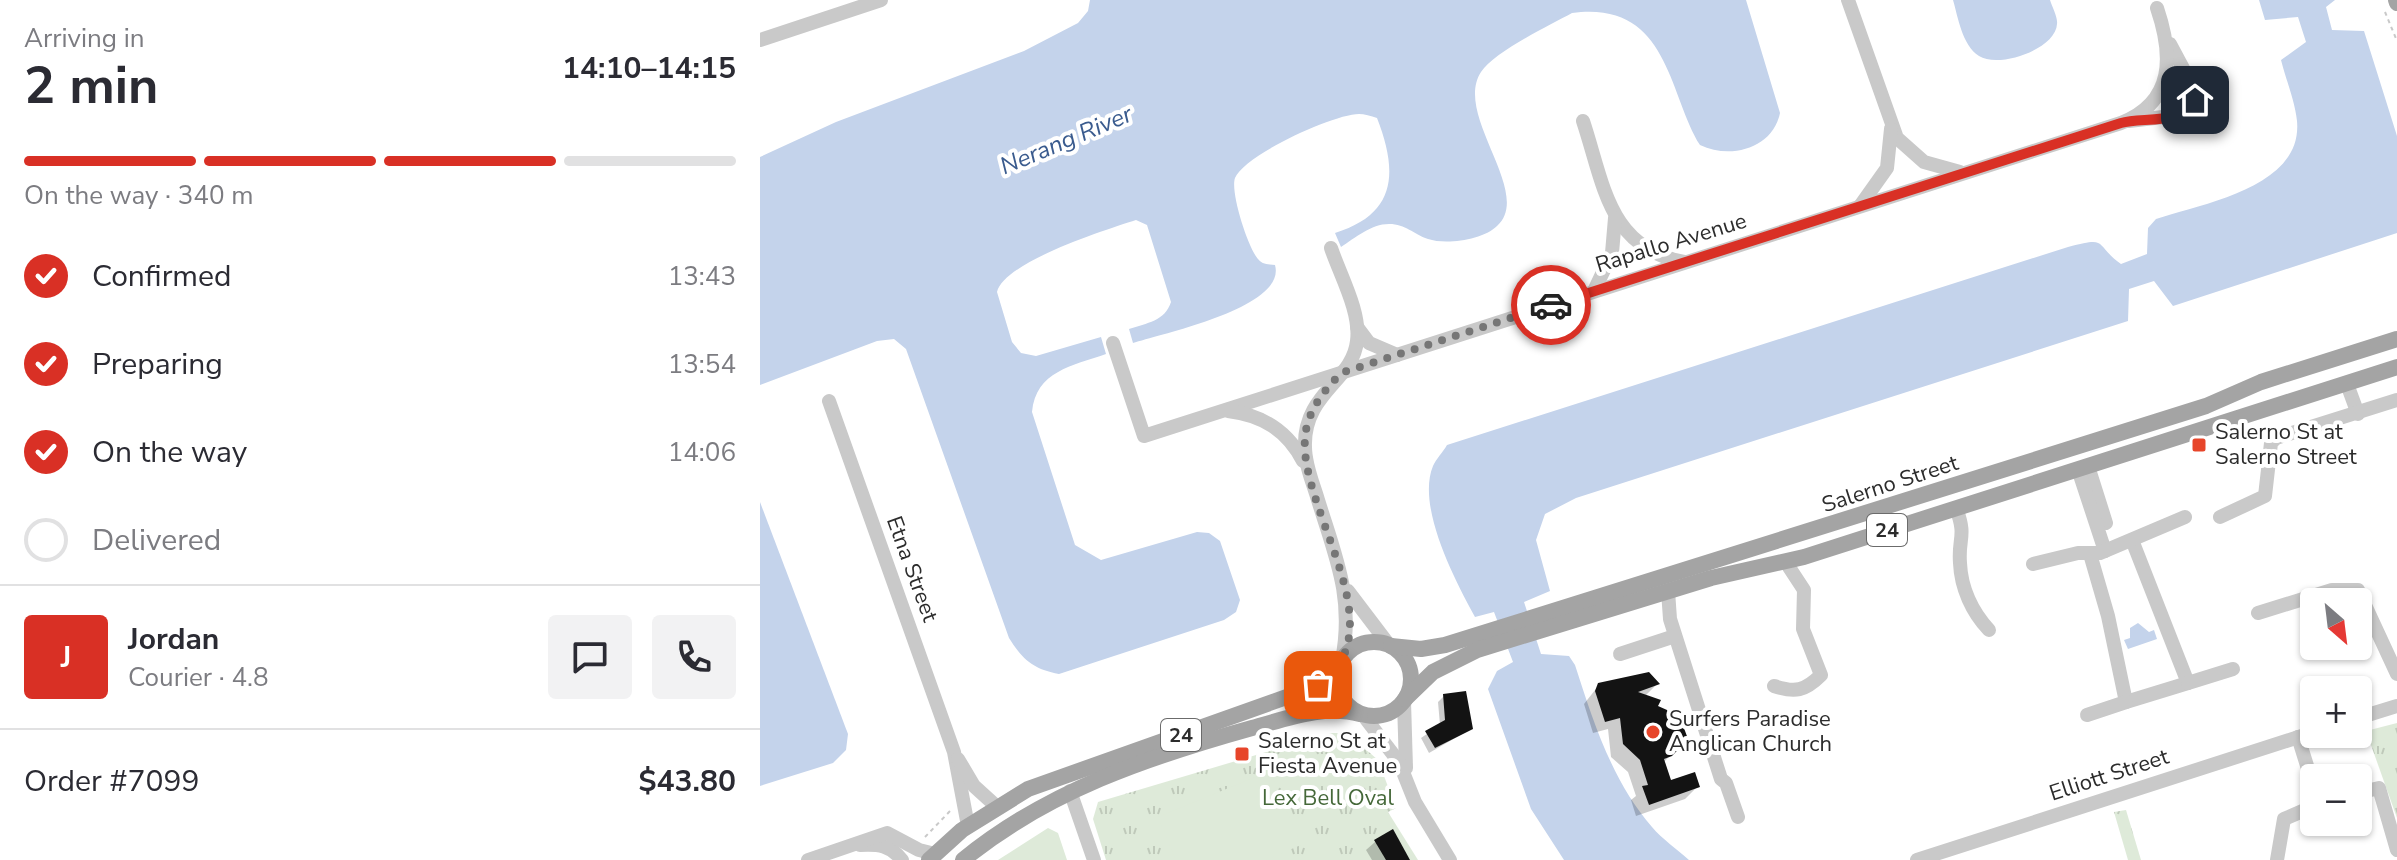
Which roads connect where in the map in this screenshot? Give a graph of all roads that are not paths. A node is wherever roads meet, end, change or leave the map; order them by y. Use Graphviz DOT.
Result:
graph roads {
  1 [pos="881,0"];
  2 [pos="1848,0"];
  3 [pos="2157,8"];
  4 [pos="2167,36"];
  5 [pos="760,40"];
  6 [pos="1583,121"];
  7 [pos="2121,123"];
  8 [pos="1890,124"];
  9 [pos="1965,173"];
  10 [pos="1860,207"];
  11 [pos="1614,213"];
  12 [pos="1331,248"];
  13 [pos="1685,262"];
  14 [pos="1594,291"];
  15 [pos="1356,323"];
  16 [pos="2397,339"];
  17 [pos="1113,343"];
  18 [pos="1397,355"];
  19 [pos="2397,367"];
  20 [pos="1341,373"];
  21 [pos="2347,384"];
  22 [pos="2229,397"];
  23 [pos="2397,400"];
  24 [pos="829,401"];
  25 [pos="1224,411"];
  26 [pos="2358,414"];
  27 [pos="2236,420"];
  28 [pos="2083,467"];
  29 [pos="1312,479"];
  30 [pos="1956,508"];
  31 [pos="2185,517"];
  32 [pos="2220,517"];
  33 [pos="2132,540"];
  34 [pos="2103,551"];
  35 [pos="1785,561"];
  36 [pos="2033,564"];
  37 [pos="1667,585"];
  38 [pos="1345,587"];
  39 [pos="2258,613"];
  40 [pos="1989,630"];
  41 [pos="1501,635"];
  42 [pos="1675,636"];
  43 [pos="1390,645"];
  44 [pos="1620,654"];
  45 [pos="1341,662"];
  46 [pos="2233,669"];
  47 [pos="2397,674"];
  48 [pos="2188,683"];
  49 [pos="1774,686"];
  50 [pos="1405,700"];
  51 [pos="2126,702"];
  52 [pos="2397,706"];
  53 [pos="2372,714"];
  54 [pos="1361,715"];
  55 [pos="2087,715"];
  56 [pos="2298,737"];
  57 [pos="954,752"];
  58 [pos="2306,764"];
  59 [pos="1407,776"];
  60 [pos="2372,790"];
  61 [pos="1070,791"];
  62 [pos="996,806"];
  63 [pos="2300,812"];
  64 [pos="1738,817"];
  65 [pos="968,826"];
  66 [pos="856,845"];
  67 [pos="2397,850"];
  68 [pos="932,857"];
  69 [pos="808,860"];
  70 [pos="902,860"];
  71 [pos="963,860"];
  72 [pos="1094,860"];
  73 [pos="1450,860"];
  74 [pos="1917,860"];
  75 [pos="2277,860"];
  1 -- 5 [label="street"];
  2 -- 8 [label="street"];
  3 -- 4 [label="street, Rapallo Avenue"];
  4 -- 7 [label="street, Rapallo Avenue"];
  4 -- 7 [label="street, Rapallo Avenue"];
  6 -- 11 [label="street"];
  7 -- 9 [label="street, Rapallo Avenue"];
  8 -- 9 [label="street"];
  8 -- 10 [label="street"];
  9 -- 10 [label="street, Rapallo Avenue"];
  10 -- 13 [label="street, Rapallo Avenue"];
  11 -- 13 [label="street"];
  11 -- 14 [label="street"];
  12 -- 15 [label="street"];
  13 -- 14 [label="street, Rapallo Avenue"];
  14 -- 18 [label="street, Rapallo Avenue"];
  15 -- 18 [label="street"];
  15 -- 20 [label="street"];
  16 -- 22 [label="main road, Salerno Street / 24"];
  17 -- 25 [label="street, Rapallo Avenue"];
  18 -- 20 [label="street, Rapallo Avenue"];
  19 -- 21 [label="main road, Salerno Street / 24"];
  20 -- 25 [label="street, Rapallo Avenue"];
  20 -- 29 [label="street"];
  21 -- 26 [label="street"];
  21 -- 27 [label="main road, Salerno Street / 24"];
  22 -- 27 [label="main road"];
  22 -- 37 [label="main road, Salerno Street / 24"];
  23 -- 26 [label="street"];
  24 -- 57 [label="street, Etna Street"];
  25 -- 29 [label="street"];
  26 -- 32 [label="street"];
  27 -- 28 [label="main road, Salerno Street / 24"];
  28 -- 30 [label="main road, Salerno Street / 24"];
  28 -- 34 [label="street"];
  29 -- 38 [label="street"];
  30 -- 35 [label="main road, Salerno Street / 24"];
  30 -- 40 [label="street"];
  31 -- 33 [label="street"];
  33 -- 34 [label="street"];
  33 -- 48 [label="street"];
  34 -- 36 [label="street"];
  34 -- 51 [label="street"];
  35 -- 37 [label="main road, Salerno Street / 24"];
  35 -- 49 [label="street"];
  37 -- 41 [label="main road, Salerno Street / 24"];
  37 -- 42 [label="street"];
  38 -- 43 [label="street"];
  38 -- 45 [label="street"];
  39 -- 47 [label="street"];
  41 -- 43 [label="main road, Salerno Street / 24"];
  41 -- 50 [label="main road, Salerno Street / 24"];
  42 -- 44 [label="street"];
  42 -- 64 [label="street"];
  43 -- 45 [label="main road, 24"];
  43 -- 50 [label="main road"];
  45 -- 54 [label="main road"];
  45 -- 62 [label="main road, 24"];
  46 -- 48 [label="street"];
  48 -- 51 [label="street"];
  50 -- 54 [label="main road, 24"];
  50 -- 59 [label="street"];
  51 -- 55 [label="street"];
  52 -- 53 [label="street"];
  54 -- 59 [label="street"];
  54 -- 61 [label="main road, 24"];
  56 -- 58 [label="street"];
  56 -- 74 [label="street, Elliott Street"];
  57 -- 62 [label="street, Etna Street"];
  57 -- 65 [label="street, Etna Street"];
  59 -- 73 [label="street"];
  60 -- 67 [label="street"];
  61 -- 71 [label="main road, 24"];
  61 -- 72 [label="street"];
  62 -- 65 [label="main road, 24"];
  63 -- 75 [label="street"];
  65 -- 68 [label="main road, 24"];
  66 -- 68 [label="street"];
  66 -- 69 [label="street"];
  66 -- 70 [label="street"];
}
